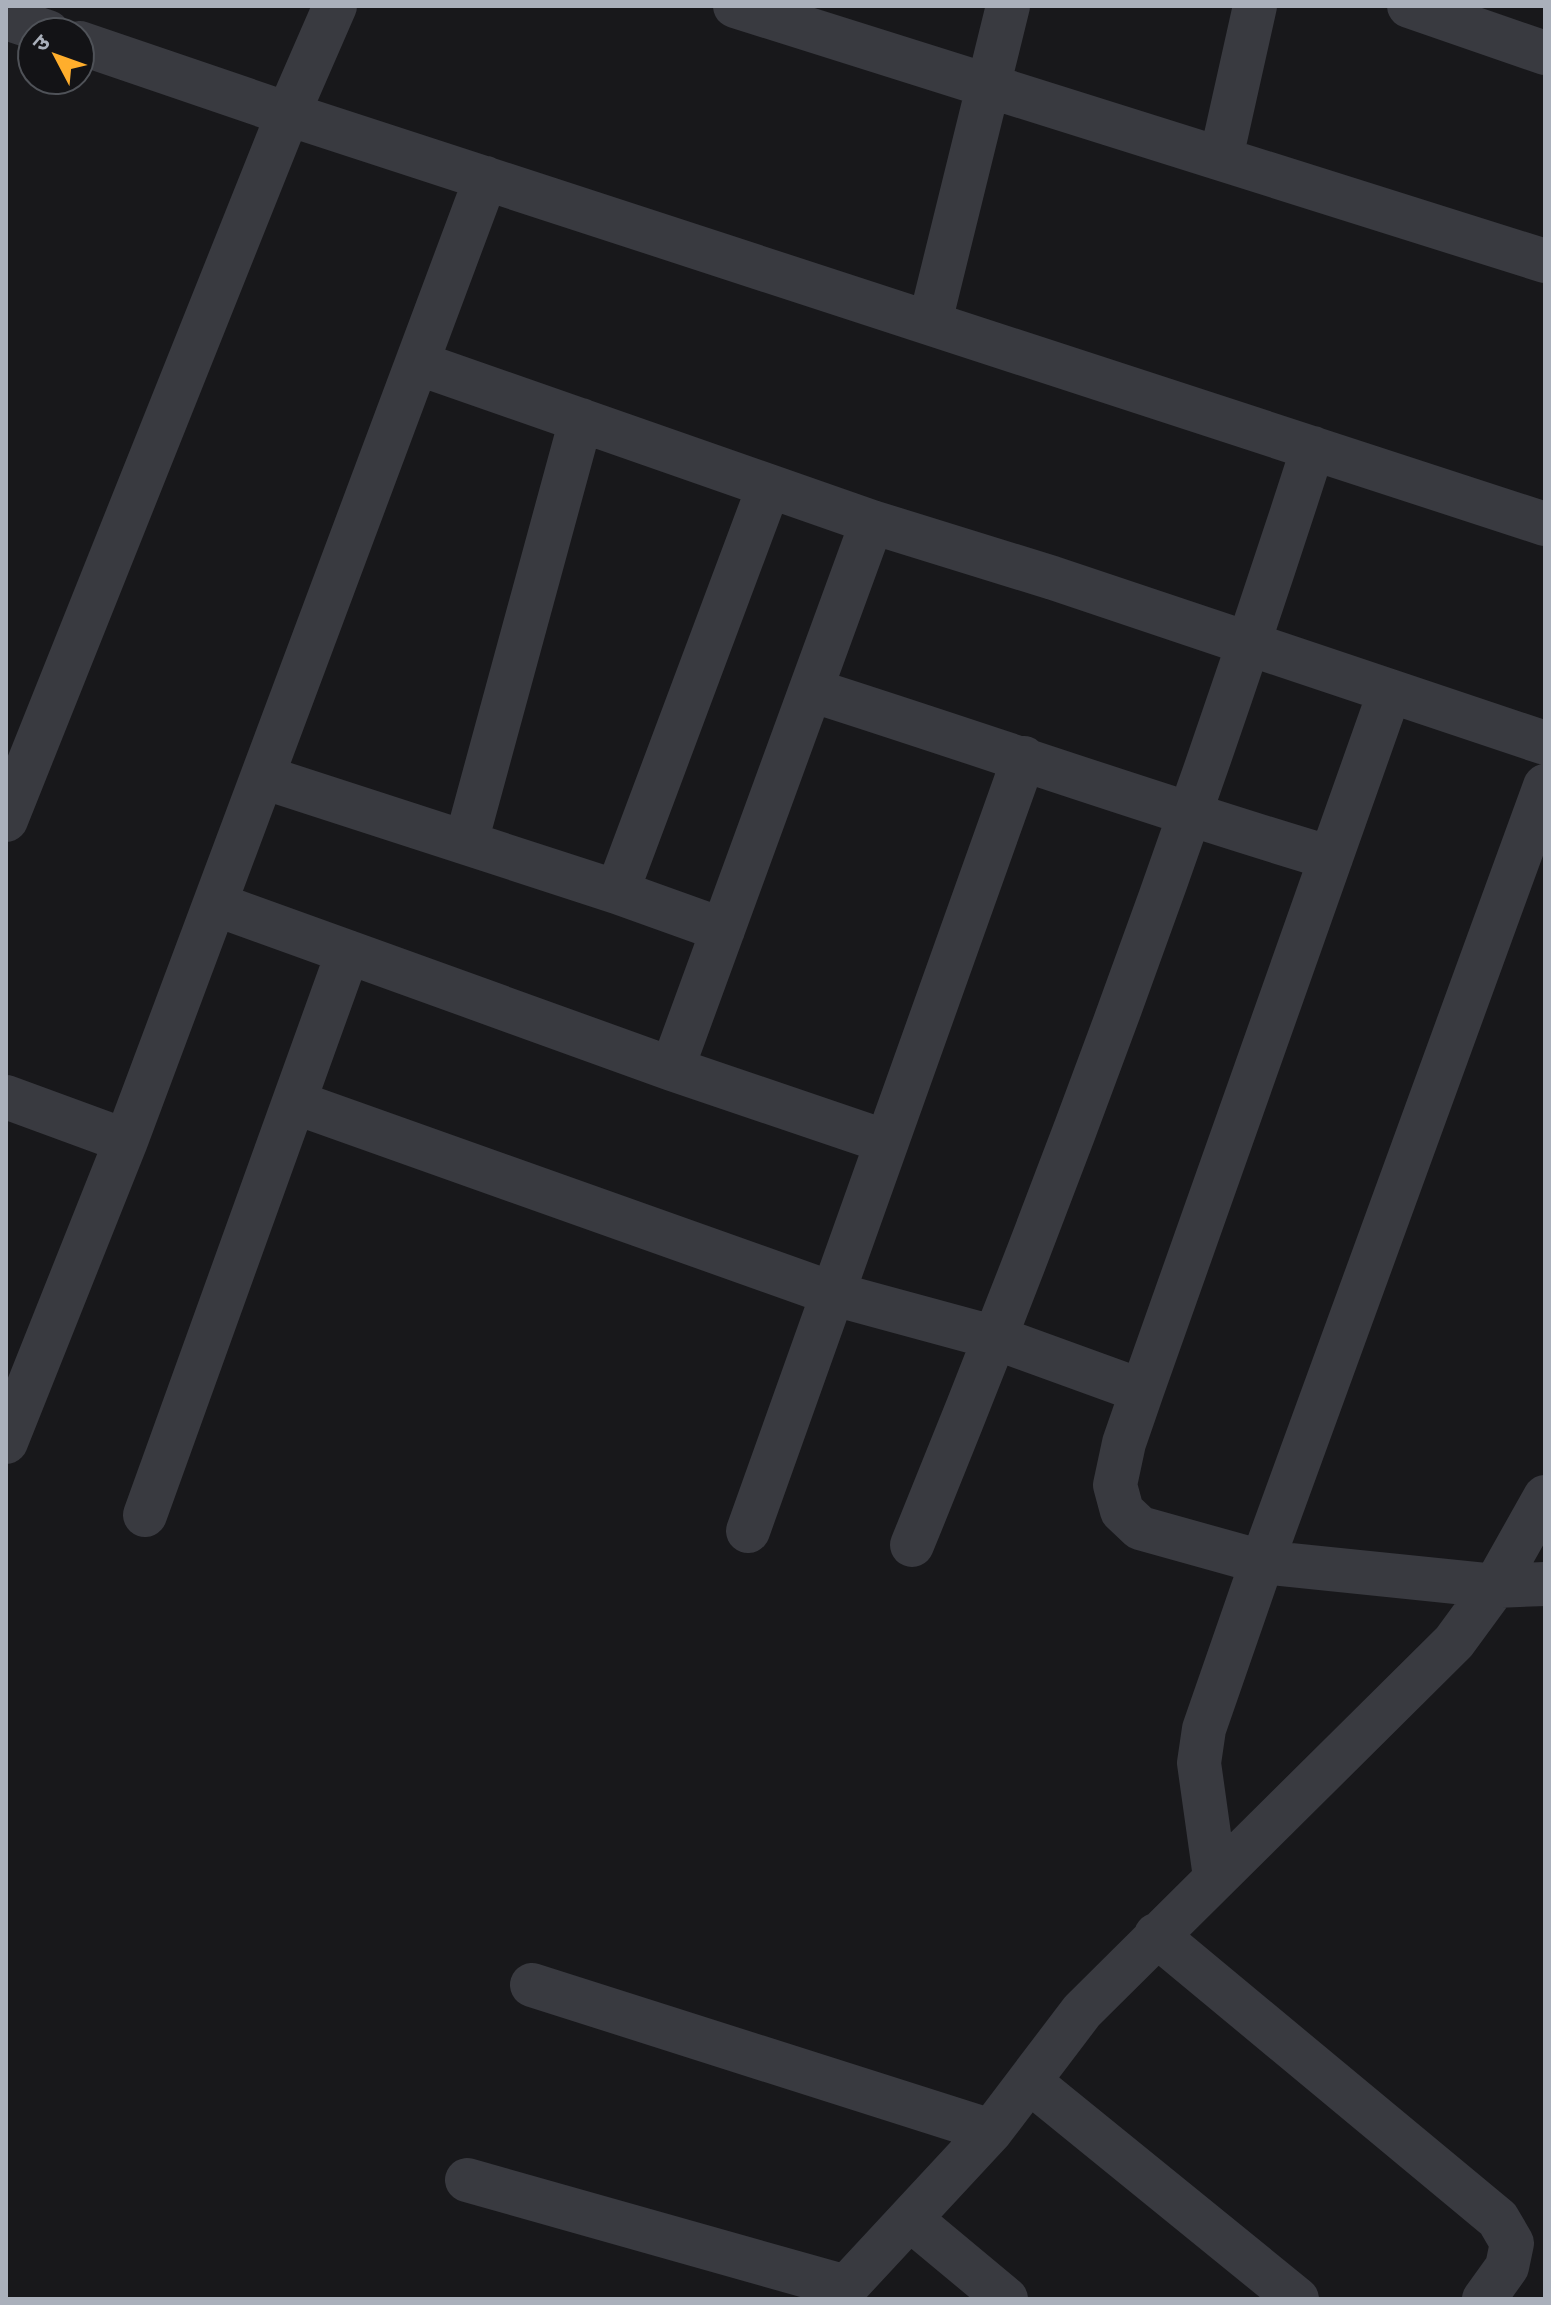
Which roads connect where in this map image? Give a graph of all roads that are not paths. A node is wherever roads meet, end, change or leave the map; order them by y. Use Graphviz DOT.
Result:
graph roads {
  1 [pos="335,6"];
  2 [pos="735,6"];
  3 [pos="1008,6"];
  4 [pos="1255,6"];
  5 [pos="1436,10"];
  6 [pos="96,48"];
  7 [pos="1545,53"];
  8 [pos="988,88"];
  9 [pos="288,114"];
  10 [pos="1221,158"];
  11 [pos="486,178"];
  12 [pos="1545,261"];
  13 [pos="930,322"];
  14 [pos="417,363"];
  15 [pos="581,420"];
  16 [pos="1313,448"];
  17 [pos="769,486"];
  18 [pos="872,522"];
  19 [pos="1545,524"];
  20 [pos="1250,644"];
  21 [pos="811,690"];
  22 [pos="1390,691"];
  23 [pos="1545,743"];
  24 [pos="1024,758"];
  25 [pos="263,777"];
  26 [pos="1545,786"];
  27 [pos="1190,816"];
  28 [pos="6,820"];
  29 [pos="466,842"];
  30 [pos="1331,858"];
  31 [pos="617,892"];
  32 [pos="215,904"];
  33 [pos="723,930"];
  34 [pos="348,952"];
  35 [pos="672,1069"];
  36 [pos="6,1097"];
  37 [pos="294,1102"];
  38 [pos="126,1141"];
  39 [pos="887,1142"];
  40 [pos="834,1294"];
  41 [pos="996,1338"];
  42 [pos="1142,1391"];
  43 [pos="6,1442"];
  44 [pos="1545,1497"];
  45 [pos="145,1515"];
  46 [pos="748,1531"];
  47 [pos="912,1545"];
  48 [pos="1262,1562"];
  49 [pos="1545,1584"];
  50 [pos="1495,1586"];
  51 [pos="1215,1877"];
  52 [pos="1156,1935"];
  53 [pos="532,1985"];
  54 [pos="1030,2082"];
  55 [pos="991,2131"];
  56 [pos="467,2180"];
  57 [pos="910,2219"];
  58 [pos="840,2293"];
  59 [pos="1006,2299"];
  60 [pos="1297,2299"];
  61 [pos="1484,2299"];
  1 -- 9 [label="street"];
  2 -- 8 [label="street"];
  3 -- 8 [label="street"];
  4 -- 10 [label="street"];
  5 -- 7 [label="street"];
  6 -- 9 [label="street"];
  8 -- 10 [label="street"];
  8 -- 13 [label="street"];
  9 -- 11 [label="street"];
  9 -- 28 [label="street"];
  10 -- 12 [label="street"];
  11 -- 13 [label="street"];
  11 -- 14 [label="street"];
  13 -- 16 [label="street"];
  14 -- 15 [label="street"];
  14 -- 25 [label="street"];
  15 -- 17 [label="street"];
  15 -- 29 [label="street"];
  16 -- 19 [label="street"];
  16 -- 20 [label="street"];
  17 -- 18 [label="street"];
  17 -- 31 [label="street"];
  18 -- 20 [label="street"];
  18 -- 21 [label="street"];
  20 -- 22 [label="street"];
  20 -- 27 [label="street"];
  21 -- 24 [label="street"];
  21 -- 33 [label="street"];
  22 -- 23 [label="street"];
  22 -- 30 [label="street"];
  24 -- 27 [label="street"];
  24 -- 39 [label="street"];
  25 -- 29 [label="street"];
  25 -- 32 [label="street"];
  26 -- 48 [label="street"];
  27 -- 30 [label="street"];
  27 -- 41 [label="street"];
  29 -- 31 [label="street"];
  30 -- 42 [label="street"];
  31 -- 33 [label="street"];
  32 -- 34 [label="street"];
  32 -- 38 [label="street"];
  33 -- 35 [label="street"];
  34 -- 35 [label="street"];
  34 -- 37 [label="street"];
  35 -- 39 [label="street"];
  36 -- 38 [label="street"];
  37 -- 40 [label="street"];
  37 -- 45 [label="street"];
  38 -- 43 [label="street"];
  39 -- 40 [label="street"];
  40 -- 41 [label="street"];
  40 -- 46 [label="street"];
  41 -- 42 [label="street"];
  41 -- 47 [label="street"];
  42 -- 48 [label="street"];
  44 -- 50 [label="street"];
  48 -- 50 [label="street"];
  48 -- 51 [label="street"];
  49 -- 50 [label="street"];
  50 -- 51 [label="street"];
  51 -- 52 [label="street"];
  52 -- 54 [label="street"];
  52 -- 61 [label="street"];
  53 -- 55 [label="street"];
  54 -- 55 [label="street"];
  54 -- 60 [label="street"];
  55 -- 57 [label="street"];
  56 -- 58 [label="street"];
  57 -- 58 [label="street"];
  57 -- 59 [label="street"];
}
